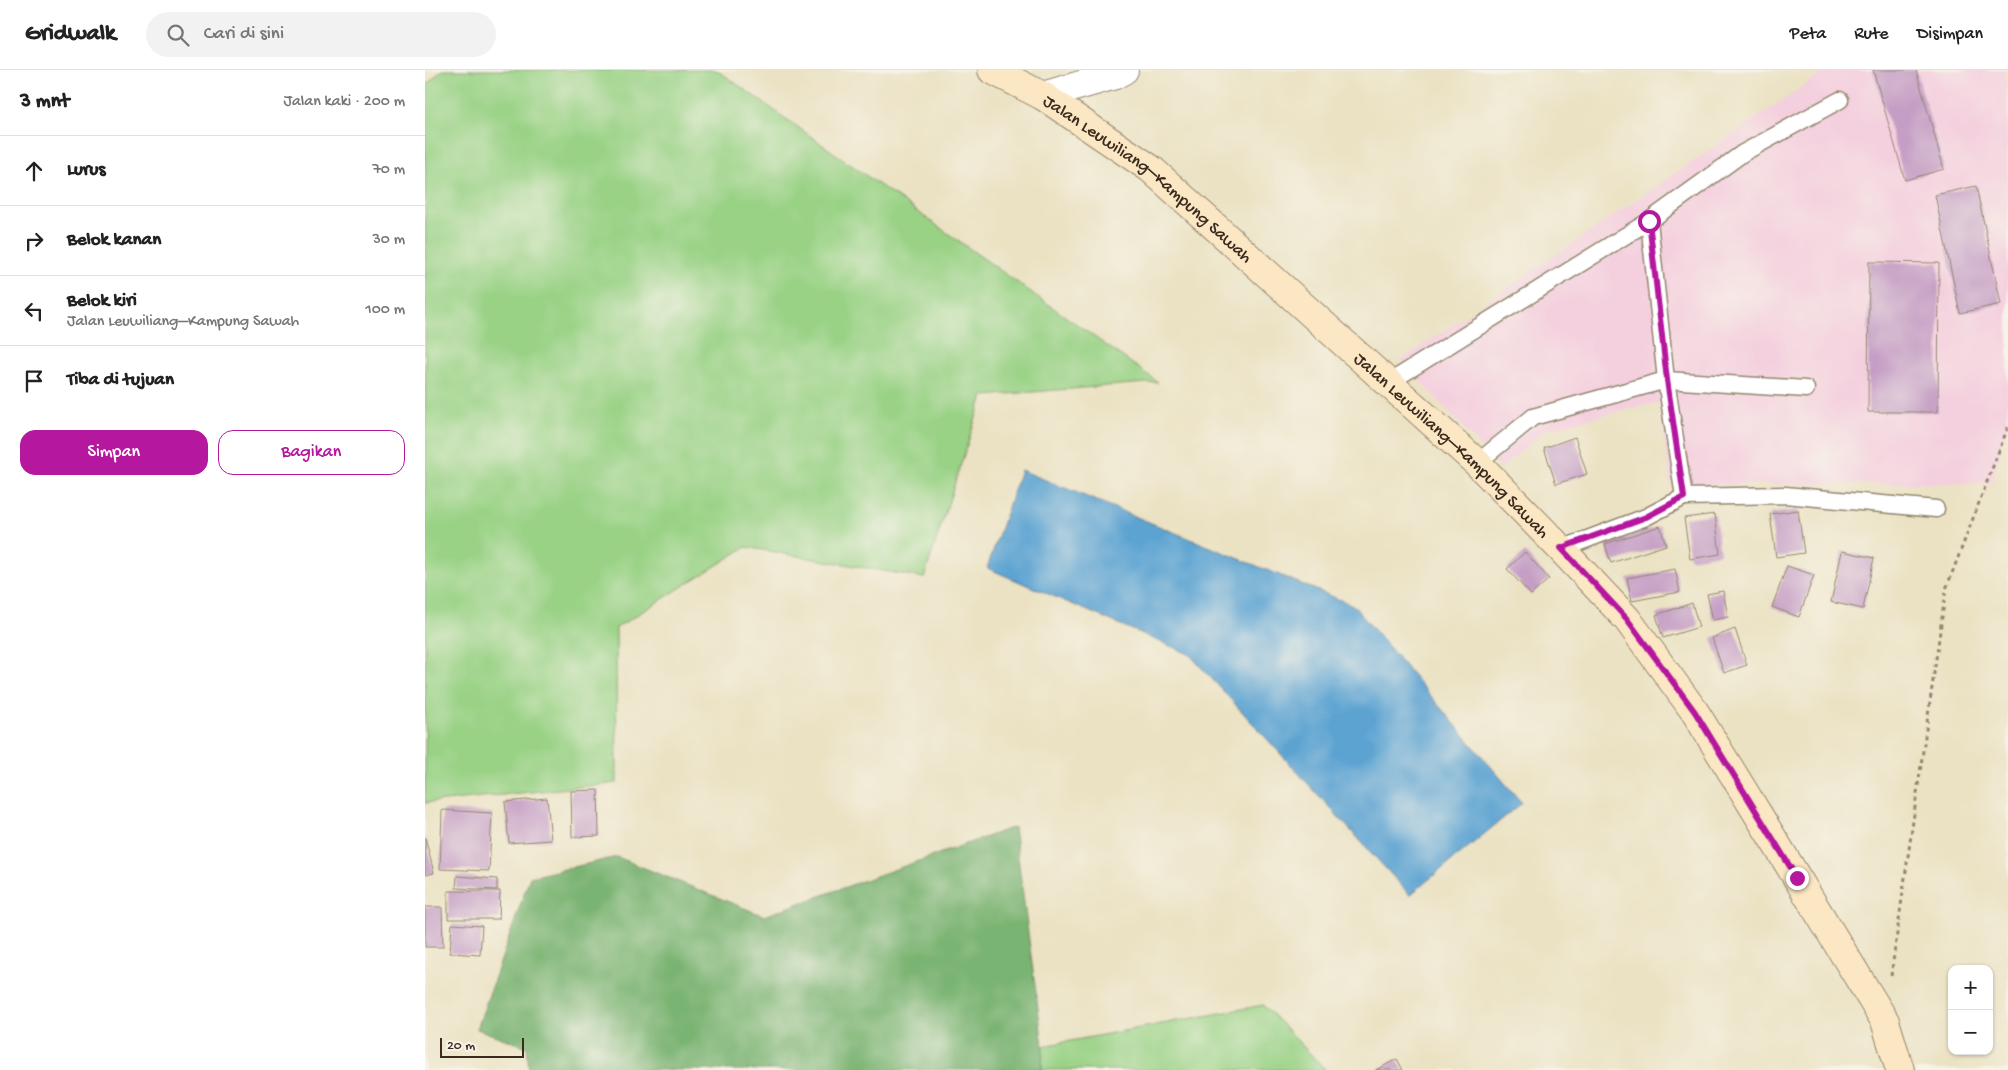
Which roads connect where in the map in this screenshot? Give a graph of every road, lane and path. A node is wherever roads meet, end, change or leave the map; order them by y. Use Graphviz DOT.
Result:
graph roads {
  1 [pos="992,70"];
  2 [pos="1117,72"];
  3 [pos="1043,96"];
  4 [pos="1840,100"];
  5 [pos="1649,221"];
  6 [pos="1667,380"];
  7 [pos="1388,384"];
  8 [pos="1806,389"];
  9 [pos="2008,428"];
  10 [pos="1477,463"];
  11 [pos="1684,497"];
  12 [pos="1936,509"];
  13 [pos="1561,548"];
  14 [pos="1885,1021"];
  15 [pos="1900,1070"];
  1 -- 3 [label="main road, Jalan Leuwiliang–Kampung Sawah"];
  2 -- 3 [label="street"];
  3 -- 7 [label="main road, Jalan Leuwiliang–Kampung Sawah"];
  4 -- 5 [label="lane"];
  5 -- 6 [label="lane"];
  5 -- 7 [label="lane"];
  6 -- 8 [label="lane"];
  6 -- 10 [label="lane"];
  6 -- 11 [label="lane"];
  7 -- 10 [label="main road, Jalan Leuwiliang–Kampung Sawah"];
  9 -- 14 [label="path"];
  10 -- 13 [label="main road, Jalan Leuwiliang–Kampung Sawah"];
  11 -- 12 [label="lane"];
  11 -- 13 [label="lane"];
  13 -- 14 [label="main road, Jalan Leuwiliang–Kampung Sawah"];
  14 -- 15 [label="main road, Jalan Leuwiliang–Kampung Sawah"];
}
